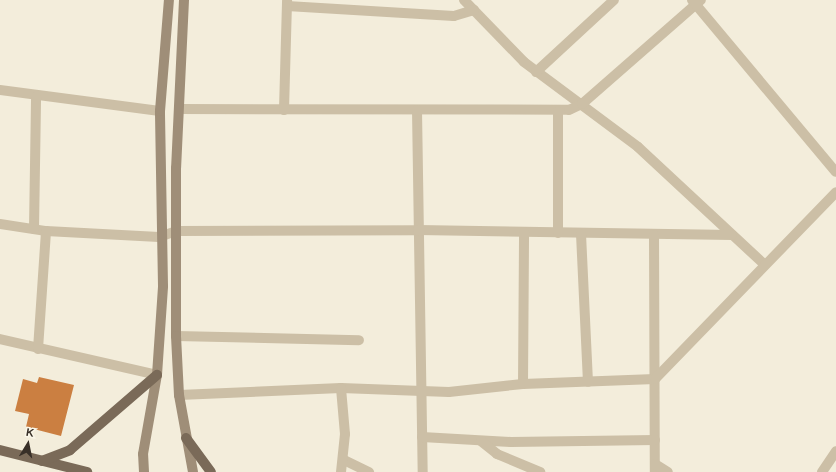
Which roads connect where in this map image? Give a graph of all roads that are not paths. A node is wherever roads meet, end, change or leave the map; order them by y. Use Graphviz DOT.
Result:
graph roads {
  1 [pos="168,0"];
  2 [pos="184,0"];
  3 [pos="464,0"];
  4 [pos="614,0"];
  5 [pos="697,2"];
  6 [pos="287,3"];
  7 [pos="474,10"];
  8 [pos="536,72"];
  9 [pos="0,90"];
  10 [pos="36,97"];
  11 [pos="582,104"];
  12 [pos="179,109"];
  13 [pos="284,110"];
  14 [pos="417,110"];
  15 [pos="160,111"];
  16 [pos="558,112"];
  17 [pos="836,172"];
  18 [pos="836,192"];
  19 [pos="0,224"];
  20 [pos="34,230"];
  21 [pos="418,230"];
  22 [pos="46,231"];
  23 [pos="176,231"];
  24 [pos="524,232"];
  25 [pos="558,233"];
  26 [pos="581,234"];
  27 [pos="654,235"];
  28 [pos="732,235"];
  29 [pos="159,237"];
  30 [pos="763,264"];
  31 [pos="176,336"];
  32 [pos="0,339"];
  33 [pos="359,340"];
  34 [pos="38,349"];
  35 [pos="157,375"];
  36 [pos="655,379"];
  37 [pos="588,382"];
  38 [pos="523,384"];
  39 [pos="341,388"];
  40 [pos="420,392"];
  41 [pos="179,396"];
  42 [pos="422,437"];
  43 [pos="186,438"];
  44 [pos="655,440"];
  45 [pos="481,441"];
  46 [pos="0,450"];
  47 [pos="836,451"];
  48 [pos="344,460"];
  49 [pos="42,461"];
  50 [pos="655,468"];
  51 [pos="87,472"];
  52 [pos="144,472"];
  53 [pos="193,472"];
  54 [pos="211,472"];
  55 [pos="341,472"];
  56 [pos="369,472"];
  57 [pos="423,472"];
  58 [pos="540,472"];
  59 [pos="668,472"];
  60 [pos="822,472"];
  1 -- 15 [label="main road"];
  2 -- 12 [label="main road"];
  3 -- 7 [label="street"];
  4 -- 8 [label="street"];
  5 -- 11 [label="street"];
  5 -- 17 [label="street"];
  6 -- 7 [label="street"];
  6 -- 13 [label="street"];
  7 -- 8 [label="street"];
  8 -- 11 [label="street"];
  9 -- 10 [label="street"];
  10 -- 15 [label="street"];
  10 -- 20 [label="street"];
  11 -- 16 [label="street"];
  11 -- 28 [label="street"];
  12 -- 13 [label="street"];
  12 -- 23 [label="main road"];
  13 -- 14 [label="street"];
  14 -- 16 [label="street"];
  14 -- 21 [label="street"];
  15 -- 29 [label="main road"];
  16 -- 25 [label="street"];
  18 -- 30 [label="street"];
  19 -- 20 [label="street"];
  20 -- 22 [label="street"];
  21 -- 23 [label="street"];
  21 -- 24 [label="street"];
  21 -- 40 [label="street"];
  22 -- 29 [label="street"];
  22 -- 34 [label="street"];
  23 -- 29 [label="street"];
  23 -- 31 [label="main road"];
  24 -- 25 [label="street"];
  24 -- 38 [label="street"];
  25 -- 26 [label="street"];
  26 -- 27 [label="street"];
  26 -- 37 [label="street"];
  27 -- 28 [label="street"];
  27 -- 36 [label="street"];
  28 -- 30 [label="street"];
  29 -- 35 [label="main road"];
  30 -- 36 [label="street"];
  31 -- 33 [label="street"];
  31 -- 41 [label="main road"];
  32 -- 34 [label="street"];
  34 -- 35 [label="street"];
  35 -- 49 [label="main road"];
  35 -- 52 [label="main road"];
  36 -- 37 [label="street"];
  36 -- 44 [label="street"];
  37 -- 38 [label="street"];
  38 -- 40 [label="street"];
  39 -- 40 [label="street"];
  39 -- 41 [label="street"];
  39 -- 48 [label="street"];
  40 -- 42 [label="street"];
  41 -- 43 [label="main road"];
  42 -- 45 [label="street"];
  42 -- 57 [label="street"];
  43 -- 53 [label="main road"];
  43 -- 54 [label="main road"];
  44 -- 45 [label="street"];
  44 -- 50 [label="street"];
  45 -- 58 [label="street"];
  46 -- 49 [label="main road"];
  47 -- 60 [label="street"];
  48 -- 55 [label="street"];
  48 -- 56 [label="street"];
  49 -- 51 [label="main road"];
  50 -- 59 [label="street"];
}
